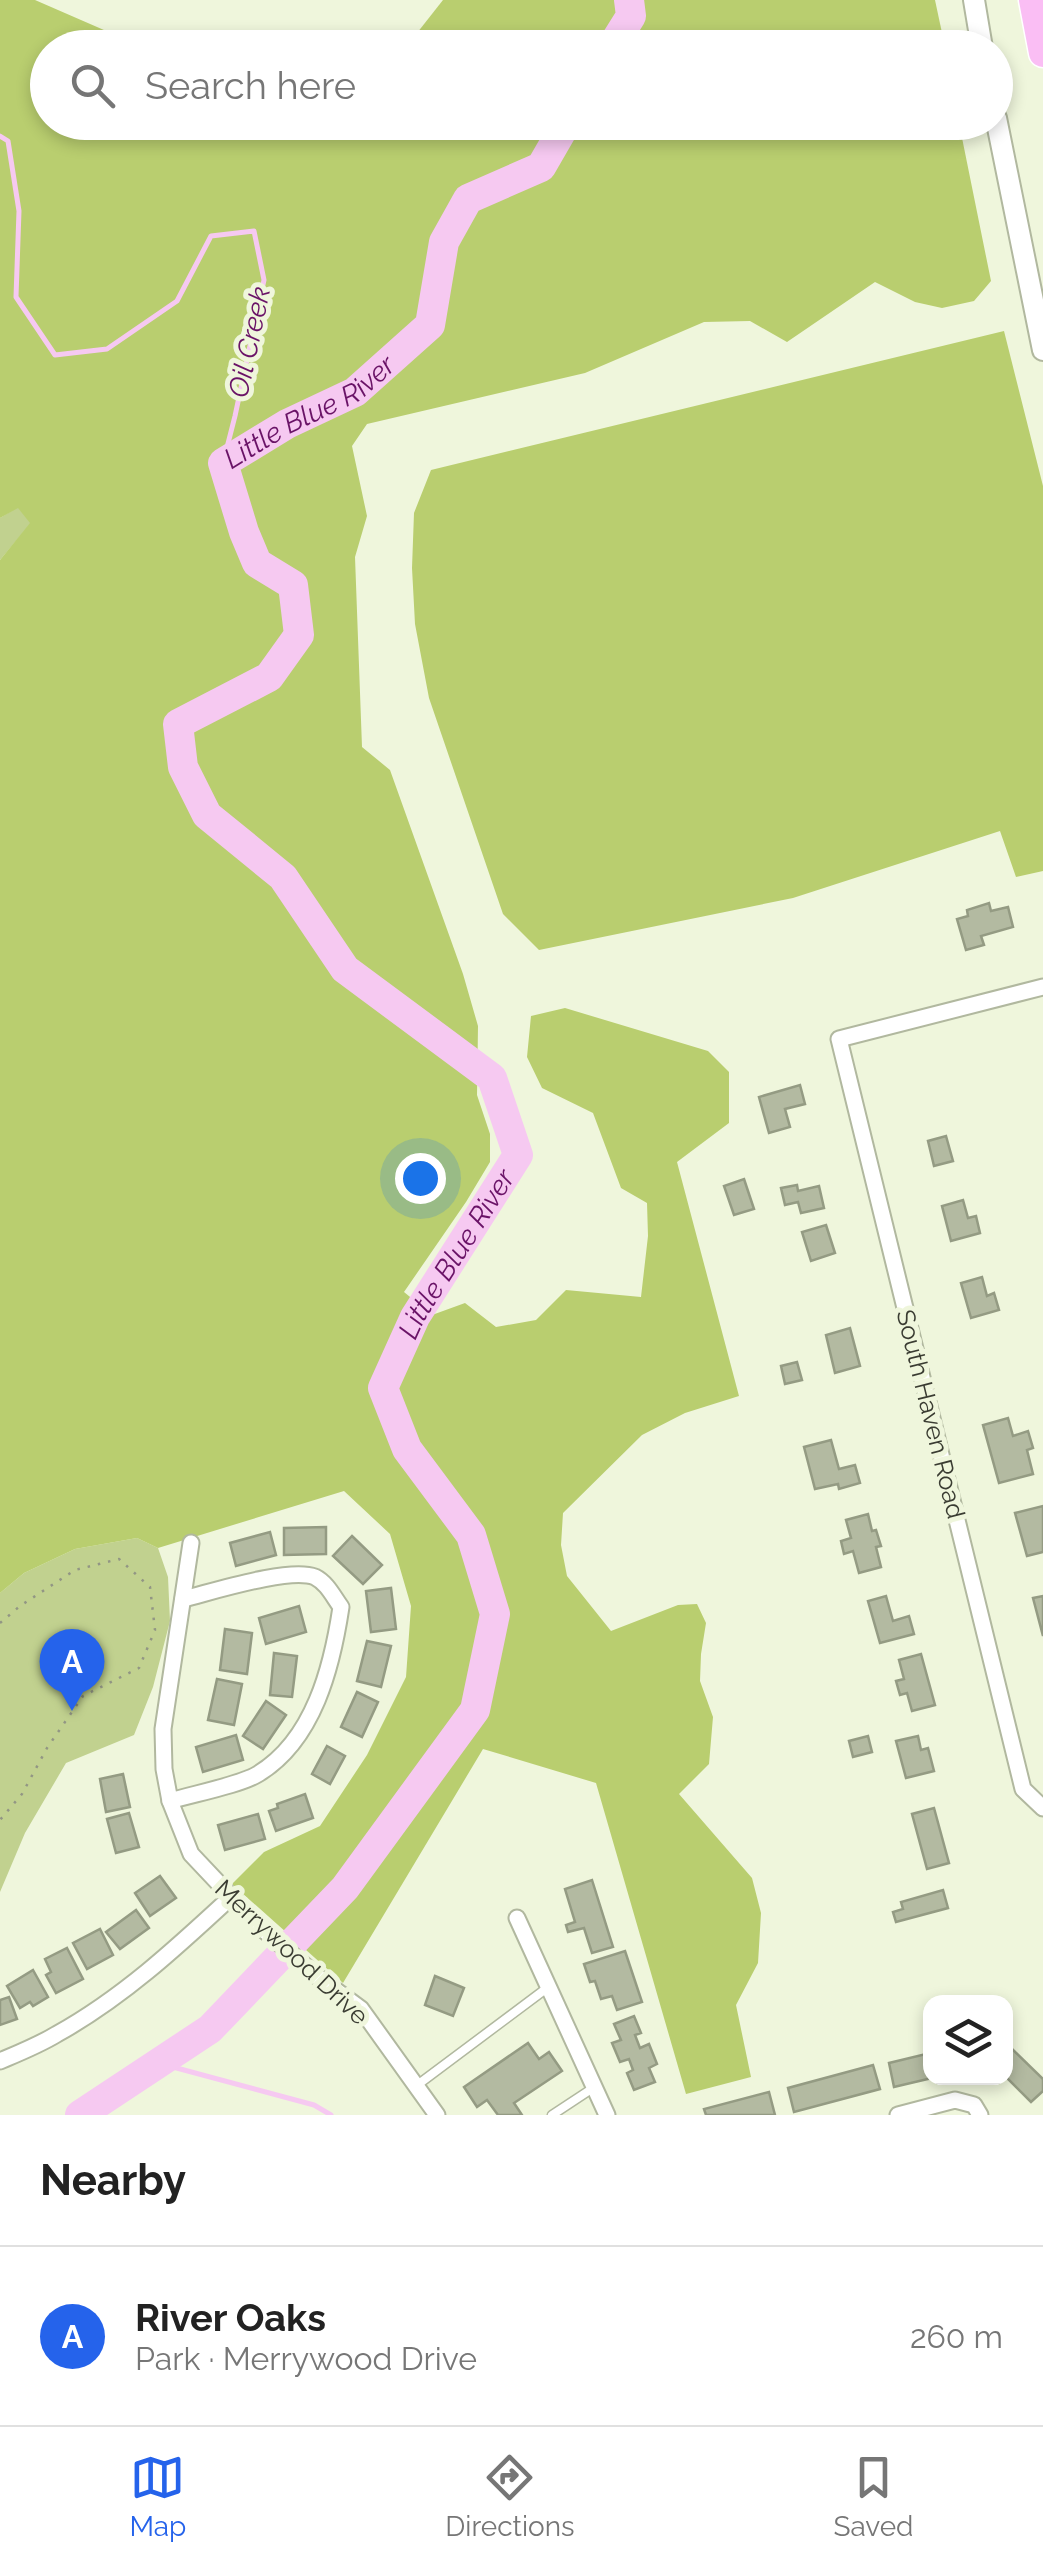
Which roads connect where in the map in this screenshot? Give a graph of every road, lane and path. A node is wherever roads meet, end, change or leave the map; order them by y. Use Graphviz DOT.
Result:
graph roads {
  1 [pos="974,0"];
  2 [pos="1033,0"];
  3 [pos="979,30"];
  4 [pos="1043,53"];
  5 [pos="1000,140"];
  6 [pos="1043,350"];
  7 [pos="1043,987"];
  8 [pos="191,1542"];
  9 [pos="182,1598"];
  10 [pos="0,1623"];
  11 [pos="170,1801"];
  12 [pos="1043,1808"];
  13 [pos="0,1820"];
  14 [pos="230,1898"];
  15 [pos="517,1918"];
  16 [pos="548,1988"];
  17 [pos="0,2062"];
  18 [pos="416,2086"];
  19 [pos="593,2088"];
  20 [pos="974,2109"];
  21 [pos="437,2115"];
  22 [pos="552,2115"];
  23 [pos="607,2115"];
  24 [pos="898,2115"];
  1 -- 3 [label="street"];
  2 -- 4 [label="highway"];
  5 -- 6 [label="street"];
  7 -- 12 [label="street, South Haven Road"];
  8 -- 9 [label="street, Merrywood Drive"];
  9 -- 11 [label="street, Merrywood Drive"];
  9 -- 11 [label="street"];
  10 -- 13 [label="path"];
  11 -- 14 [label="street, Merrywood Drive"];
  14 -- 17 [label="street"];
  14 -- 18 [label="street, Merrywood Drive"];
  15 -- 16 [label="street"];
  16 -- 18 [label="lane"];
  16 -- 19 [label="street"];
  18 -- 21 [label="street, Merrywood Drive"];
  19 -- 22 [label="lane"];
  19 -- 23 [label="street"];
  20 -- 24 [label="street"];
}
